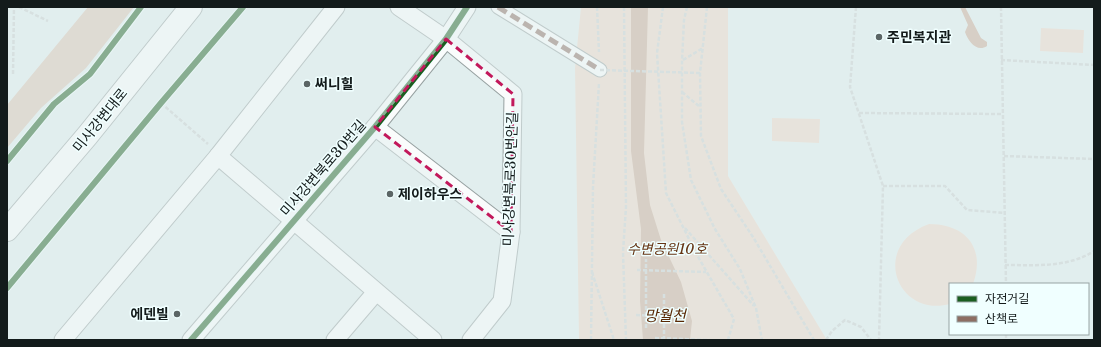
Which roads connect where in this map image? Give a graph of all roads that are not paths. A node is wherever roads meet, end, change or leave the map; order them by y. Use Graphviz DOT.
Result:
graph roads {
  1 [pos="191,7"];
  2 [pos="336,7"];
  3 [pos="399,7"];
  4 [pos="467,7"];
  5 [pos="498,7"];
  6 [pos="446,39"];
  7 [pos="600,66"];
  8 [pos="375,127"];
  9 [pos="215,152"];
  10 [pos="293,222"];
  11 [pos="7,230"];
  12 [pos="511,232"];
  13 [pos="376,292"];
  14 [pos="64,340"];
  15 [pos="191,340"];
  16 [pos="335,340"];
  17 [pos="433,340"];
  18 [pos="471,340"];
  1 -- 11 [label="main road, 미사강변대로"];
  2 -- 9 [label="street"];
  3 -- 6 [label="street"];
  4 -- 6 [label="street, 미사강변북로30번길"];
  5 -- 7 [label="street"];
  6 -- 8 [label="street, 미사강변북로30번길"];
  6 -- 12 [label="street, 미사강변북로30번안길"];
  8 -- 10 [label="street, 미사강변북로30번길"];
  8 -- 12 [label="street"];
  9 -- 10 [label="street"];
  9 -- 14 [label="street"];
  10 -- 13 [label="street"];
  10 -- 15 [label="street, 미사강변북로30번길"];
  12 -- 18 [label="street, 미사강변북로30번안길"];
  13 -- 16 [label="street"];
  13 -- 17 [label="street"];
}
